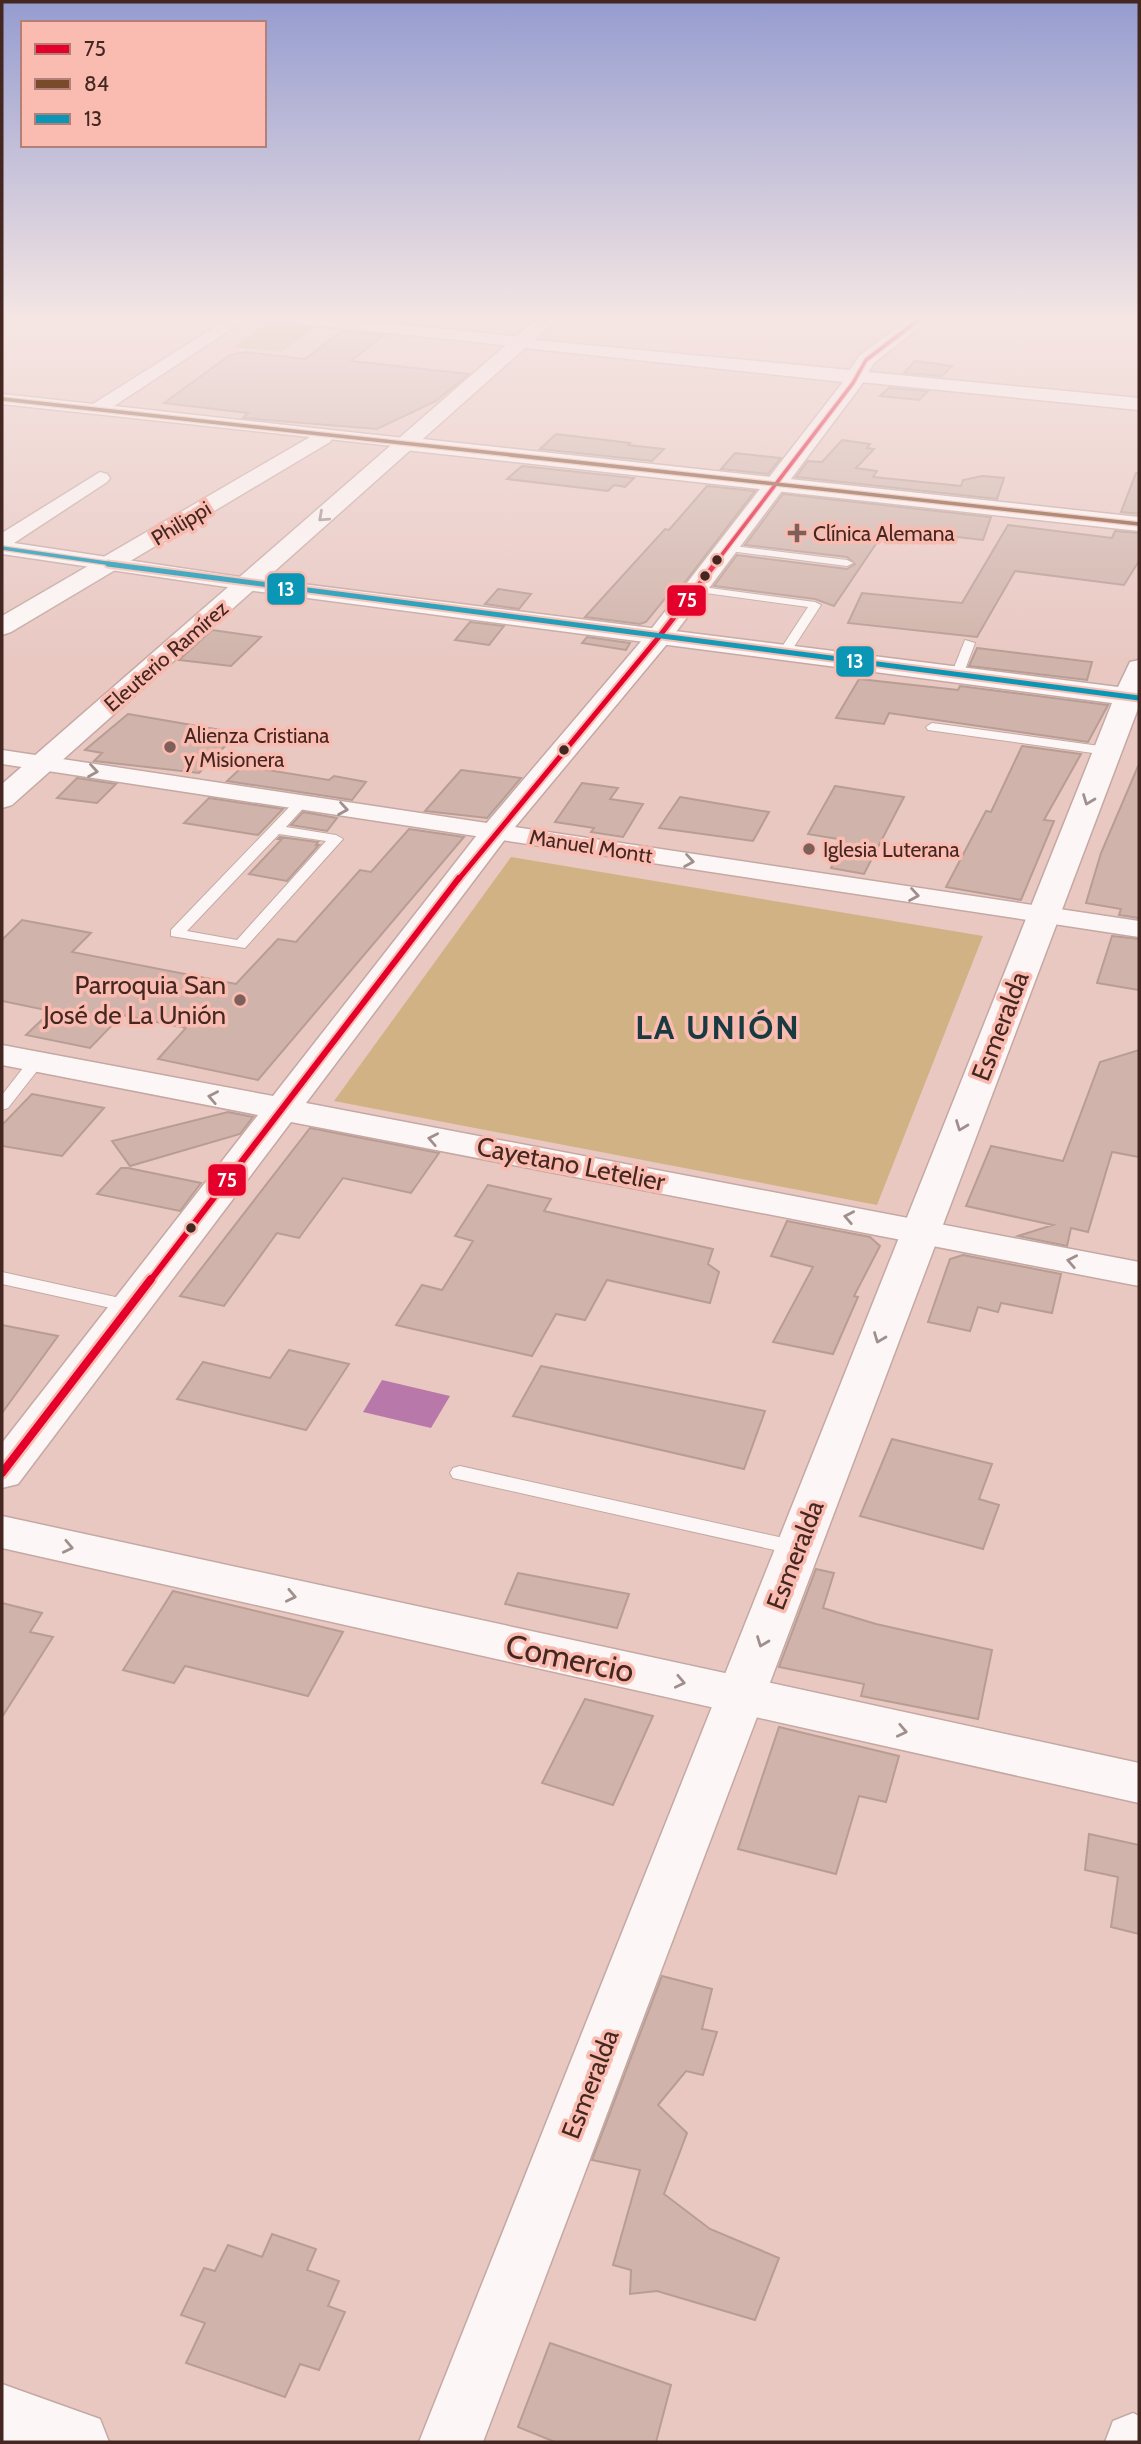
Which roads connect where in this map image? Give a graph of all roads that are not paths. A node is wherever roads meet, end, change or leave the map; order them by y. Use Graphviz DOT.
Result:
graph roads {
  1 [pos="282,432"];
  2 [pos="418,432"];
  3 [pos="815,432"];
  4 [pos="322,437"];
  5 [pos="404,444"];
  6 [pos="100,478"];
  7 [pos="775,485"];
  8 [pos="1139,524"];
  9 [pos="2,542"];
  10 [pos="2,548"];
  11 [pos="726,548"];
  12 [pos="847,563"];
  13 [pos="112,564"];
  14 [pos="247,584"];
  15 [pos="695,589"];
  16 [pos="2,627"];
  17 [pos="658,638"];
  18 [pos="970,643"];
  19 [pos="784,653"];
  20 [pos="957,675"];
  21 [pos="1136,687"];
  22 [pos="932,727"];
  23 [pos="1107,751"];
  24 [pos="2,757"];
  25 [pos="43,764"];
  26 [pos="2,799"];
  27 [pos="301,803"];
  28 [pos="276,829"];
  29 [pos="495,832"];
  30 [pos="1044,915"];
  31 [pos="1139,929"];
  32 [pos="2,1055"];
  33 [pos="36,1062"];
  34 [pos="2,1105"];
  35 [pos="280,1110"];
  36 [pos="921,1230"];
  37 [pos="1139,1275"];
  38 [pos="2,1278"];
  39 [pos="129,1306"];
  40 [pos="2,1473"];
  41 [pos="460,1473"];
  42 [pos="2,1532"];
  43 [pos="797,1548"];
  44 [pos="741,1696"];
  45 [pos="1139,1783"];
  46 [pos="2,2416"];
  47 [pos="77,2442"];
  48 [pos="451,2442"];
  1 -- 4 [label="street"];
  2 -- 5 [label="main road, Eleuterio Ramírez"];
  3 -- 7 [label="main road"];
  4 -- 5 [label="street"];
  4 -- 13 [label="main road, Philippi"];
  5 -- 7 [label="main road"];
  5 -- 14 [label="main road, Eleuterio Ramírez, one-way"];
  6 -- 9 [label="street"];
  7 -- 8 [label="main road"];
  7 -- 11 [label="main road"];
  10 -- 13 [label="street"];
  11 -- 12 [label="lane"];
  11 -- 15 [label="main road"];
  13 -- 14 [label="street"];
  13 -- 16 [label="main road, Philippi"];
  14 -- 17 [label="main road"];
  14 -- 25 [label="main road, Eleuterio Ramírez"];
  15 -- 17 [label="main road"];
  15 -- 19 [label="lane"];
  17 -- 19 [label="main road"];
  17 -- 29 [label="main road"];
  18 -- 20 [label="lane"];
  19 -- 20 [label="main road"];
  20 -- 21 [label="main road"];
  21 -- 23 [label="main road, Esmeralda"];
  22 -- 23 [label="lane"];
  23 -- 30 [label="main road, Esmeralda, one-way"];
  24 -- 25 [label="street, Manuel Montt"];
  25 -- 26 [label="main road, Eleuterio Ramírez"];
  25 -- 27 [label="street, Manuel Montt, one-way"];
  27 -- 28 [label="lane"];
  27 -- 29 [label="street, Manuel Montt, one-way"];
  28 -- 28 [label="lane"];
  29 -- 30 [label="street, Manuel Montt, one-way"];
  29 -- 35 [label="main road"];
  30 -- 31 [label="street, Manuel Montt"];
  30 -- 36 [label="main road, Esmeralda, one-way"];
  32 -- 33 [label="main road, Cayetano Letelier"];
  33 -- 34 [label="lane"];
  35 -- 33 [label="main road, Cayetano Letelier, one-way"];
  36 -- 35 [label="main road, Cayetano Letelier, one-way"];
  35 -- 39 [label="main road"];
  37 -- 36 [label="main road, Cayetano Letelier, one-way"];
  36 -- 43 [label="main road, Esmeralda, one-way"];
  38 -- 39 [label="lane"];
  39 -- 40 [label="main road"];
  41 -- 43 [label="lane"];
  42 -- 44 [label="main road, Comercio, one-way"];
  43 -- 44 [label="main road, Esmeralda, one-way"];
  44 -- 45 [label="main road, Comercio, one-way"];
  44 -- 48 [label="main road, Esmeralda"];
  46 -- 47 [label="main road"];
}
